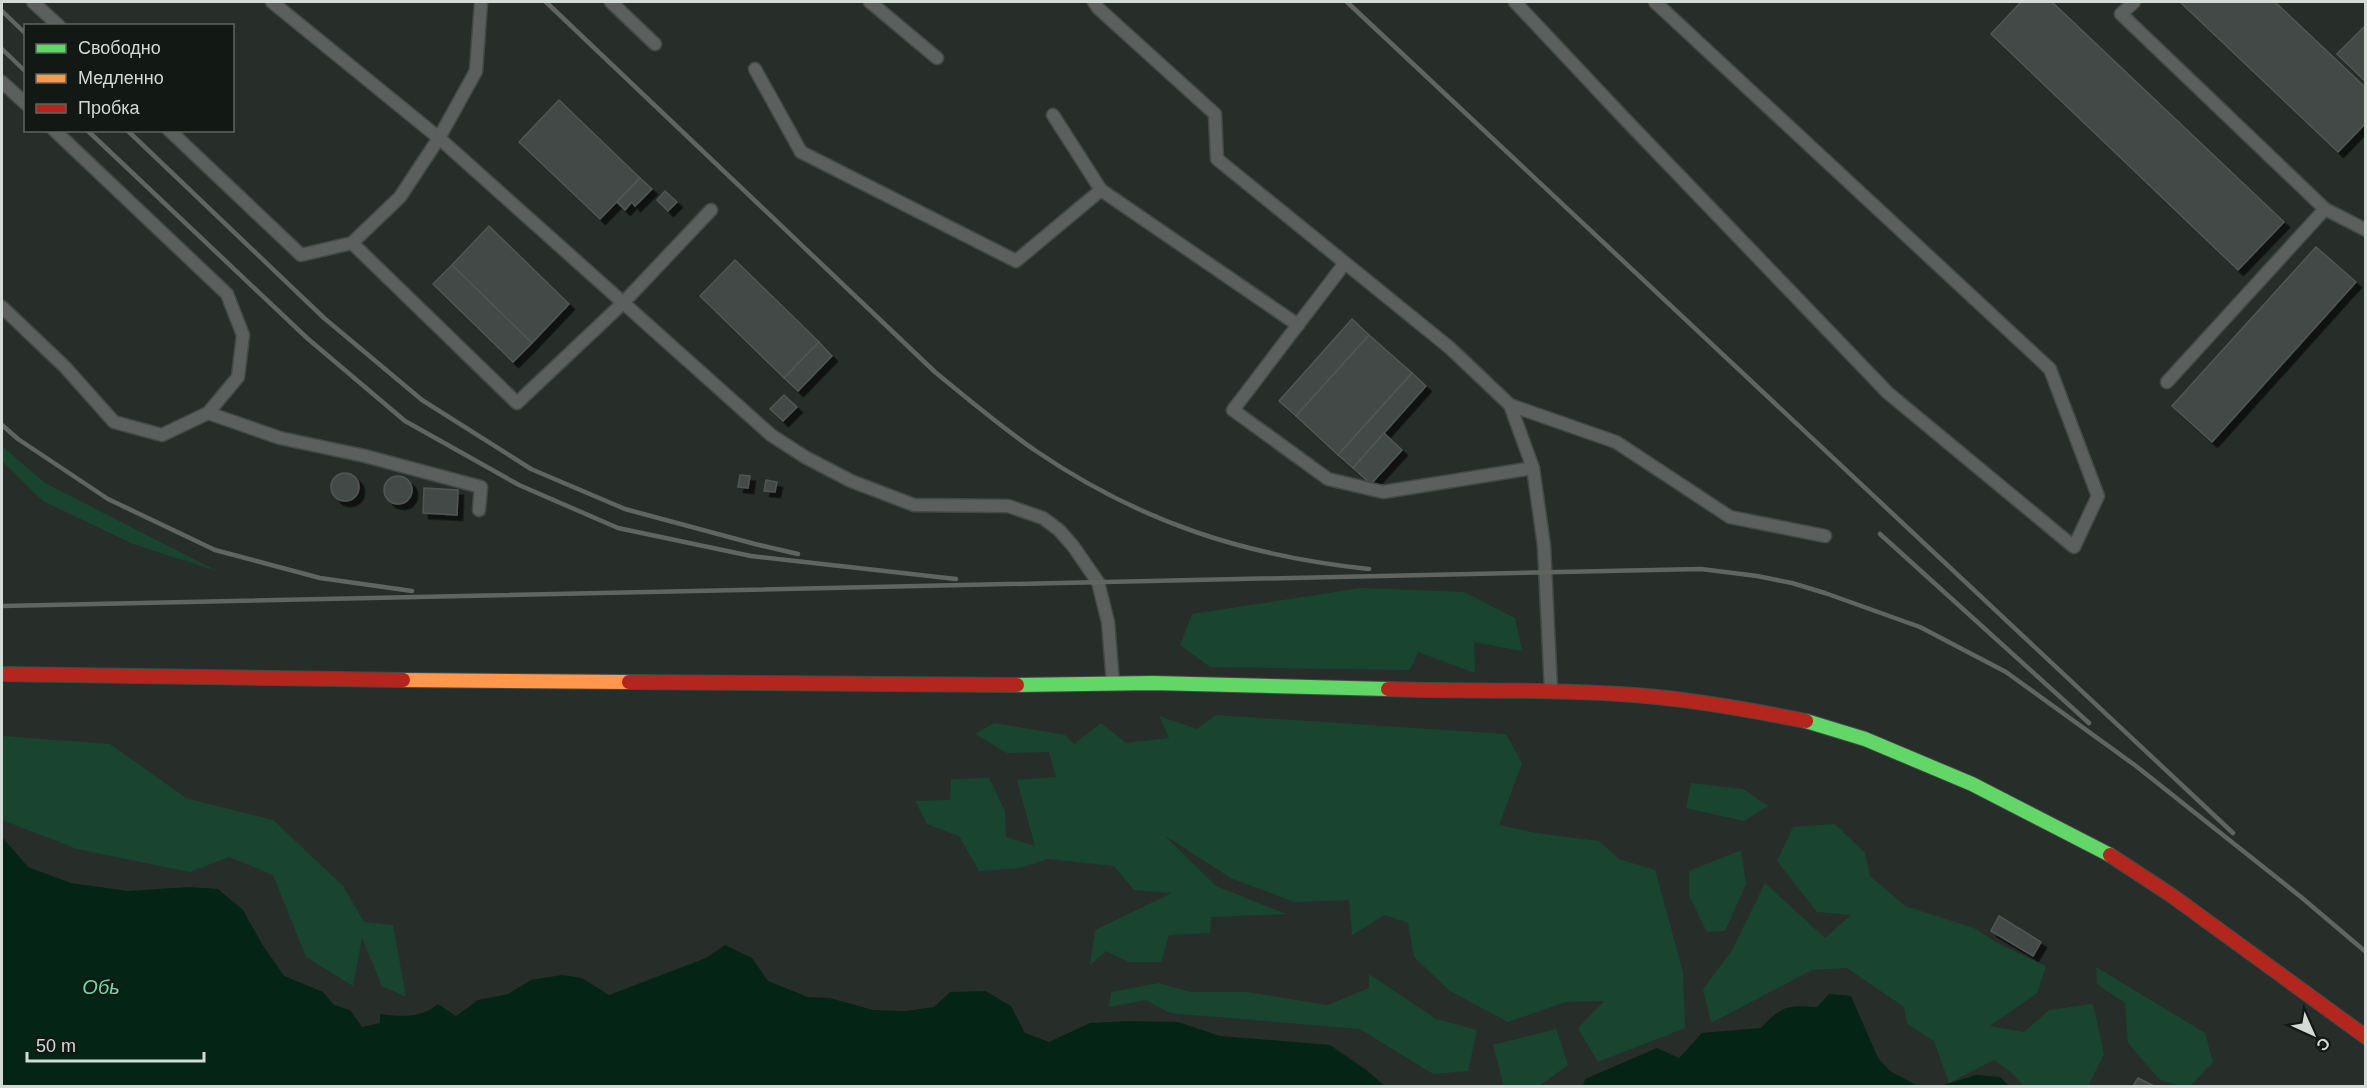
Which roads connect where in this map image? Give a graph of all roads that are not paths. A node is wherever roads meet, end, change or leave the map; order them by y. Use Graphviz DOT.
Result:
graph roads {
  1 [pos="33,2"];
  2 [pos="272,2"];
  3 [pos="481,2"];
  4 [pos="611,2"];
  5 [pos="870,2"];
  6 [pos="1094,2"];
  7 [pos="1515,2"];
  8 [pos="1654,2"];
  9 [pos="2134,2"];
  10 [pos="57,24"];
  11 [pos="655,44"];
  12 [pos="937,58"];
  13 [pos="755,69"];
  14 [pos="2,82"];
  15 [pos="24,102"];
  16 [pos="1053,115"];
  17 [pos="56,132"];
  18 [pos="172,132"];
  19 [pos="438,138"];
  20 [pos="1101,190"];
  21 [pos="2325,209"];
  22 [pos="711,210"];
  23 [pos="2366,230"];
  24 [pos="352,243"];
  25 [pos="1345,263"];
  26 [pos="623,303"];
  27 [pos="2,307"];
  28 [pos="1298,325"];
  29 [pos="2167,382"];
  30 [pos="1510,405"];
  31 [pos="208,413"];
  32 [pos="1533,468"];
  33 [pos="479,510"];
  34 [pos="1825,536"];
  35 [pos="2,674"];
  36 [pos="1113,684"];
  37 [pos="1551,691"];
  38 [pos="2366,1037"];
  1 -- 10 [label="lane"];
  2 -- 19 [label="lane"];
  3 -- 19 [label="lane"];
  4 -- 11 [label="lane"];
  5 -- 12 [label="lane"];
  6 -- 25 [label="lane"];
  7 -- 8 [label="lane"];
  9 -- 21 [label="lane"];
  13 -- 20 [label="lane"];
  14 -- 15 [label="lane"];
  16 -- 20 [label="lane"];
  17 -- 31 [label="lane"];
  18 -- 24 [label="lane"];
  19 -- 24 [label="lane"];
  19 -- 26 [label="lane"];
  20 -- 28 [label="lane"];
  21 -- 23 [label="lane"];
  21 -- 29 [label="lane"];
  22 -- 26 [label="lane"];
  24 -- 26 [label="lane"];
  25 -- 28 [label="lane"];
  25 -- 30 [label="lane"];
  26 -- 36 [label="lane"];
  27 -- 31 [label="lane"];
  28 -- 32 [label="lane"];
  30 -- 32 [label="lane"];
  30 -- 34 [label="lane"];
  31 -- 33 [label="lane"];
  32 -- 37 [label="lane"];
  35 -- 36 [label="street"];
  36 -- 37 [label="street"];
  37 -- 38 [label="street"];
}
